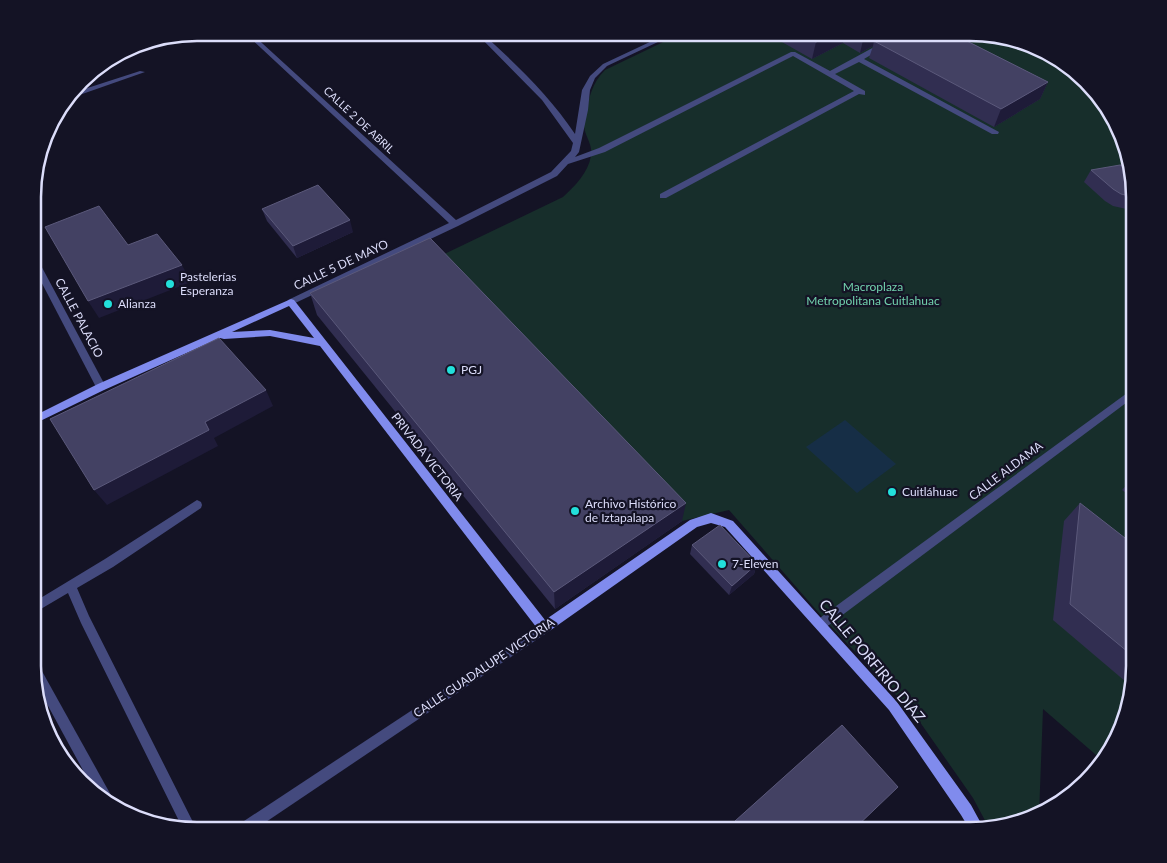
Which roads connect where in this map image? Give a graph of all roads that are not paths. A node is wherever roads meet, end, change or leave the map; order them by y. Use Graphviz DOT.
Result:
graph roads {
  1 [pos="259,42"];
  2 [pos="490,42"];
  3 [pos="655,42"];
  4 [pos="888,42"];
  5 [pos="859,58"];
  6 [pos="142,72"];
  7 [pos="830,74"];
  8 [pos="81,93"];
  9 [pos="995,132"];
  10 [pos="577,143"];
  11 [pos="567,162"];
  12 [pos="663,196"];
  13 [pos="455,224"];
  14 [pos="41,274"];
  15 [pos="291,302"];
  16 [pos="213,337"];
  17 [pos="323,343"];
  18 [pos="101,387"];
  19 [pos="1125,399"];
  20 [pos="41,416"];
  21 [pos="197,505"];
  22 [pos="728,524"];
  23 [pos="71,586"];
  24 [pos="42,603"];
  25 [pos="821,624"];
  26 [pos="544,628"];
  27 [pos="43,684"];
  28 [pos="98,786"];
  29 [pos="185,821"];
  30 [pos="256,821"];
  31 [pos="973,822"];
  1 -- 13 [label="street, CALLE 2 DE ABRIL"];
  2 -- 10 [label="street"];
  3 -- 10 [label="street, CALLE 5 DE MAYO"];
  4 -- 5 [label="street"];
  5 -- 7 [label="street"];
  5 -- 9 [label="street"];
  6 -- 8 [label="street"];
  7 -- 11 [label="street"];
  7 -- 12 [label="street"];
  10 -- 11 [label="street, CALLE 5 DE MAYO"];
  11 -- 13 [label="street, CALLE 5 DE MAYO"];
  13 -- 15 [label="street, CALLE 5 DE MAYO"];
  14 -- 18 [label="street, CALLE PALACIO"];
  15 -- 16 [label="street, CALLE 5 DE MAYO"];
  15 -- 17 [label="street, PRIVADA VICTORIA"];
  16 -- 17 [label="street"];
  16 -- 18 [label="street, CALLE 5 DE MAYO"];
  17 -- 26 [label="street, PRIVADA VICTORIA"];
  18 -- 20 [label="street, CALLE 5 DE MAYO"];
  19 -- 25 [label="street, CALLE ALDAMA"];
  21 -- 23 [label="street"];
  22 -- 25 [label="street, CALLE PORFIRIO DÍAZ"];
  22 -- 26 [label="street, CALLE GUADALUPE VICTORIA"];
  23 -- 24 [label="street"];
  23 -- 29 [label="street"];
  25 -- 31 [label="street, CALLE PORFIRIO DÍAZ"];
  26 -- 30 [label="street, CALLE GUADALUPE VICTORIA"];
  27 -- 28 [label="street"];
}
